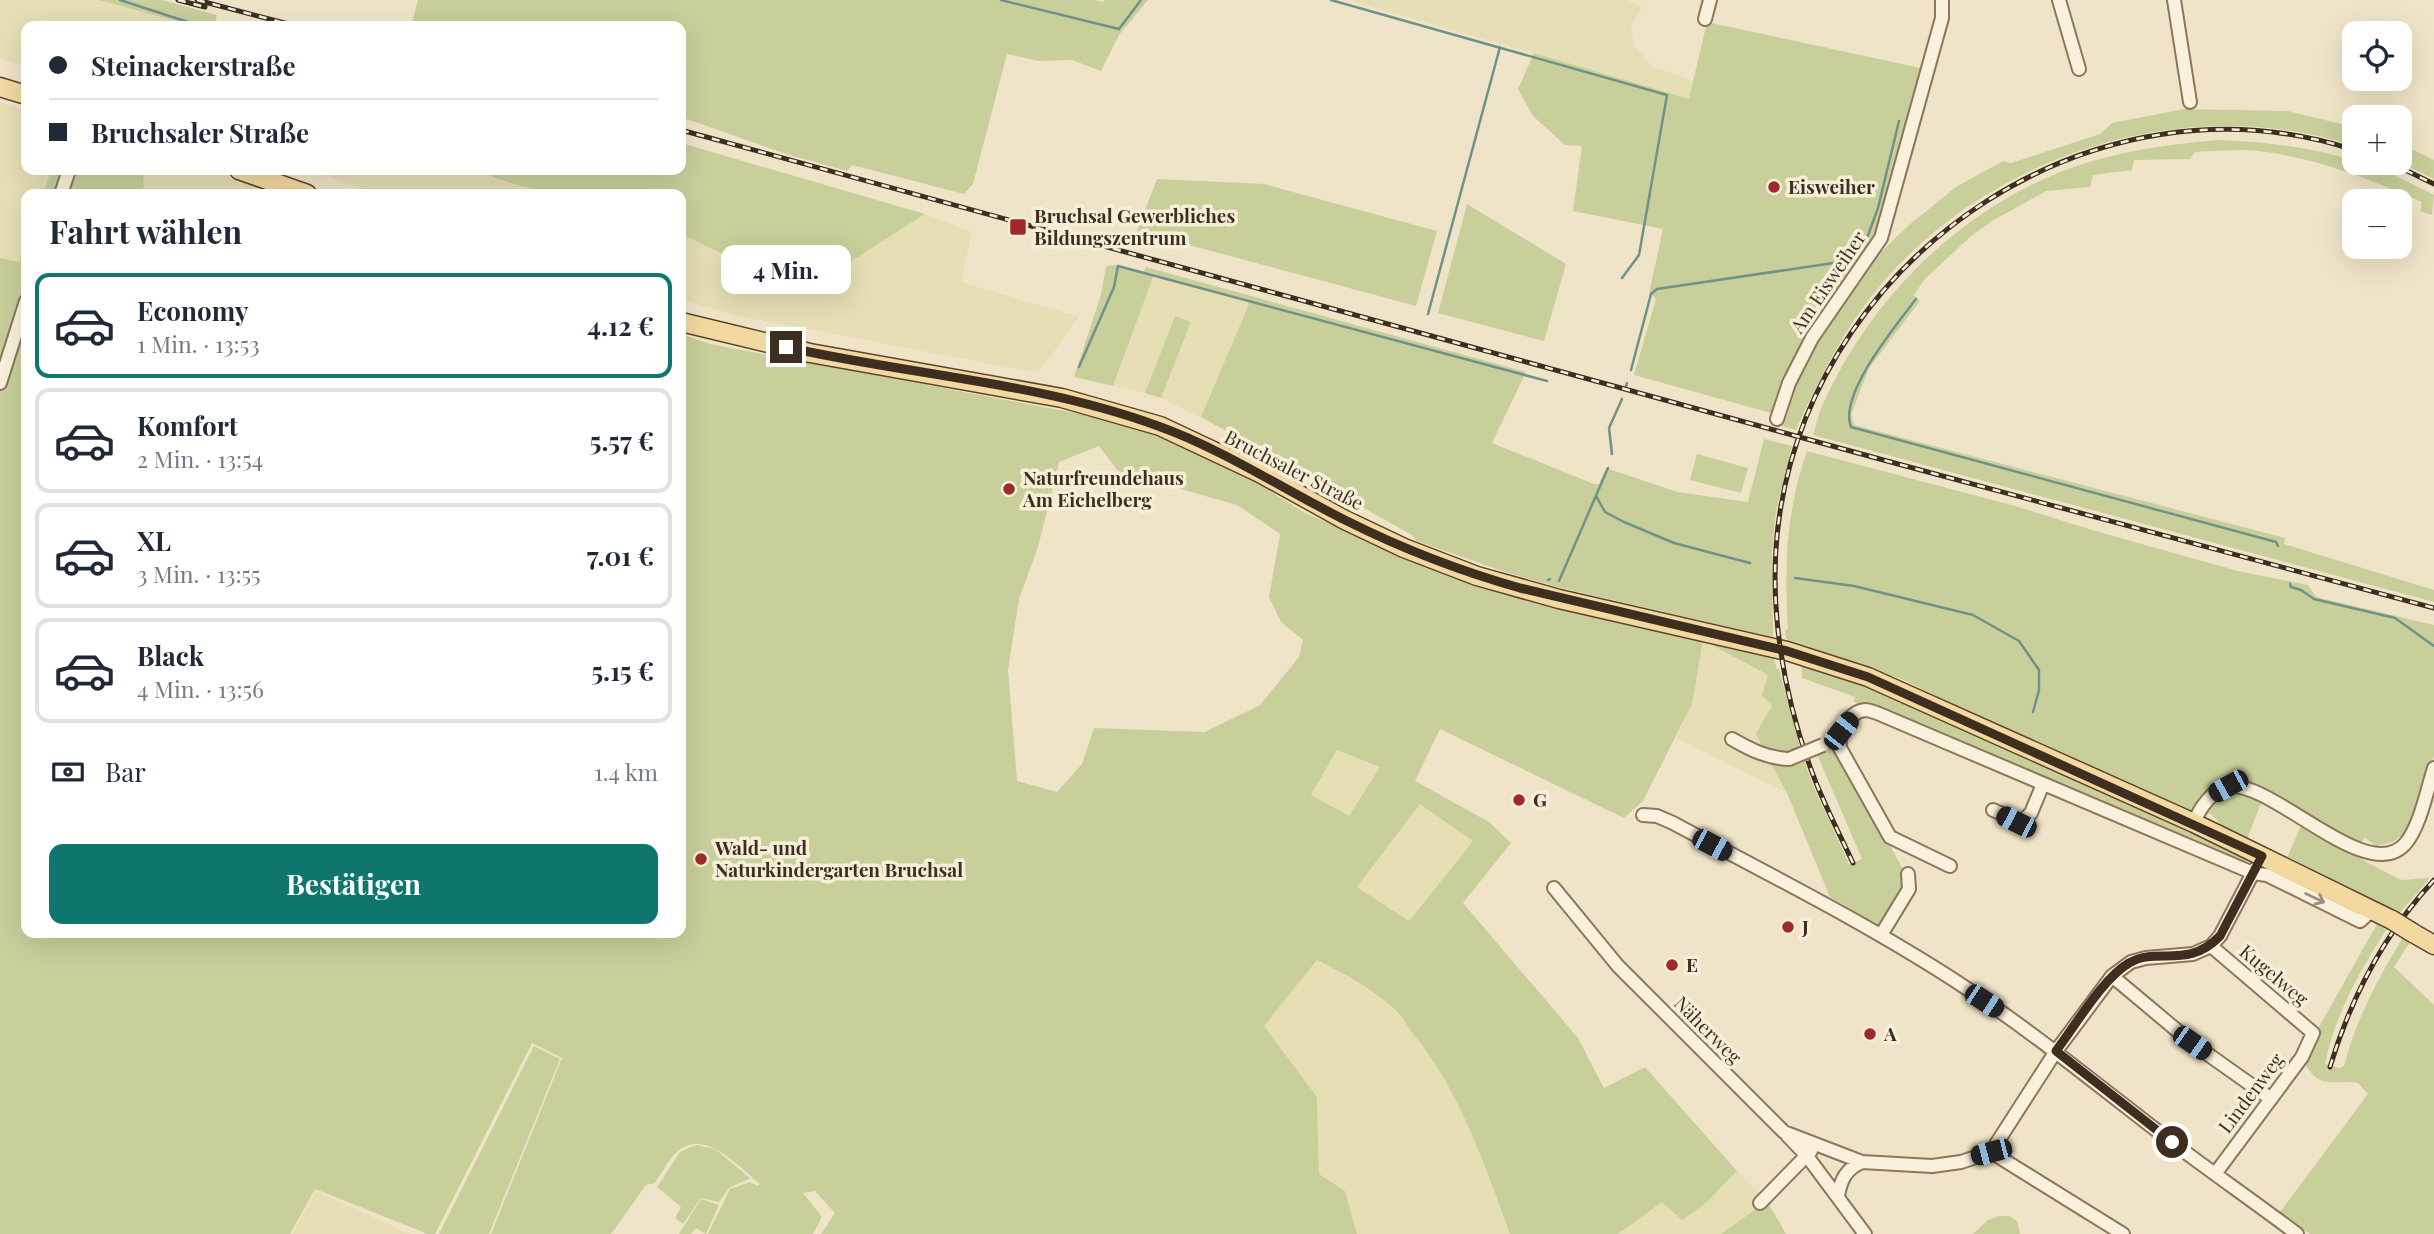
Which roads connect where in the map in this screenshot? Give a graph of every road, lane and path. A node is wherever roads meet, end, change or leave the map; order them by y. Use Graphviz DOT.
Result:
graph roads {
  1 [pos="1710,0"];
  2 [pos="1942,0"];
  3 [pos="2059,0"];
  4 [pos="2174,0"];
  5 [pos="1705,19"];
  6 [pos="2080,69"];
  7 [pos="0,87"];
  8 [pos="21,94"];
  9 [pos="2190,102"];
  10 [pos="253,175"];
  11 [pos="293,189"];
  12 [pos="21,318"];
  13 [pos="686,323"];
  14 [pos="0,383"];
  15 [pos="1777,419"];
  16 [pos="1838,738"];
  17 [pos="1732,739"];
  18 [pos="2434,768"];
  19 [pos="2043,784"];
  20 [pos="1993,810"];
  21 [pos="1643,815"];
  22 [pos="2194,823"];
  23 [pos="2262,856"];
  24 [pos="1950,866"];
  25 [pos="2253,873"];
  26 [pos="1909,874"];
  27 [pos="1553,888"];
  28 [pos="2372,910"];
  29 [pos="1881,935"];
  30 [pos="2434,945"];
  31 [pos="2211,946"];
  32 [pos="2112,976"];
  33 [pos="2313,1033"];
  34 [pos="2056,1051"];
  35 [pos="2271,1099"];
  36 [pos="1784,1132"];
  37 [pos="1818,1144"];
  38 [pos="1991,1152"];
  39 [pos="1807,1156"];
  40 [pos="1862,1162"];
  41 [pos="2215,1174"];
  42 [pos="1838,1196"];
  43 [pos="1760,1203"];
  44 [pos="1865,1234"];
  45 [pos="2123,1234"];
  46 [pos="2297,1234"];
  1 -- 5 [label="street"];
  2 -- 15 [label="street, Am Eisweiher"];
  3 -- 6 [label="street"];
  4 -- 9 [label="street"];
  7 -- 8 [label="main road"];
  10 -- 11 [label="main road"];
  12 -- 14 [label="street"];
  13 -- 22 [label="main road, Bruchsaler Straße"];
  16 -- 17 [label="street, bridge"];
  16 -- 19 [label="street"];
  16 -- 24 [label="street"];
  18 -- 22 [label="street"];
  19 -- 20 [label="street"];
  19 -- 25 [label="street"];
  21 -- 29 [label="street"];
  22 -- 23 [label="main road, Bruchsaler Straße"];
  23 -- 25 [label="street"];
  23 -- 28 [label="main road, Bruchsaler Straße"];
  25 -- 28 [label="street, one-way"];
  25 -- 31 [label="street"];
  26 -- 29 [label="street"];
  27 -- 36 [label="street, Näherweg"];
  28 -- 30 [label="main road, Bruchsaler Straße, bridge"];
  29 -- 34 [label="street"];
  31 -- 32 [label="street"];
  31 -- 33 [label="street, Kugelweg"];
  32 -- 34 [label="street"];
  32 -- 35 [label="street"];
  33 -- 35 [label="street, Lindenweg"];
  34 -- 38 [label="street"];
  34 -- 41 [label="street"];
  35 -- 41 [label="street, Lindenweg"];
  36 -- 37 [label="street, Näherweg"];
  36 -- 39 [label="street"];
  37 -- 39 [label="street"];
  37 -- 40 [label="street, Näherweg"];
  38 -- 40 [label="street, Näherweg"];
  38 -- 45 [label="street"];
  39 -- 42 [label="street"];
  39 -- 43 [label="street"];
  40 -- 42 [label="street"];
  41 -- 46 [label="street"];
  42 -- 44 [label="street"];
}
